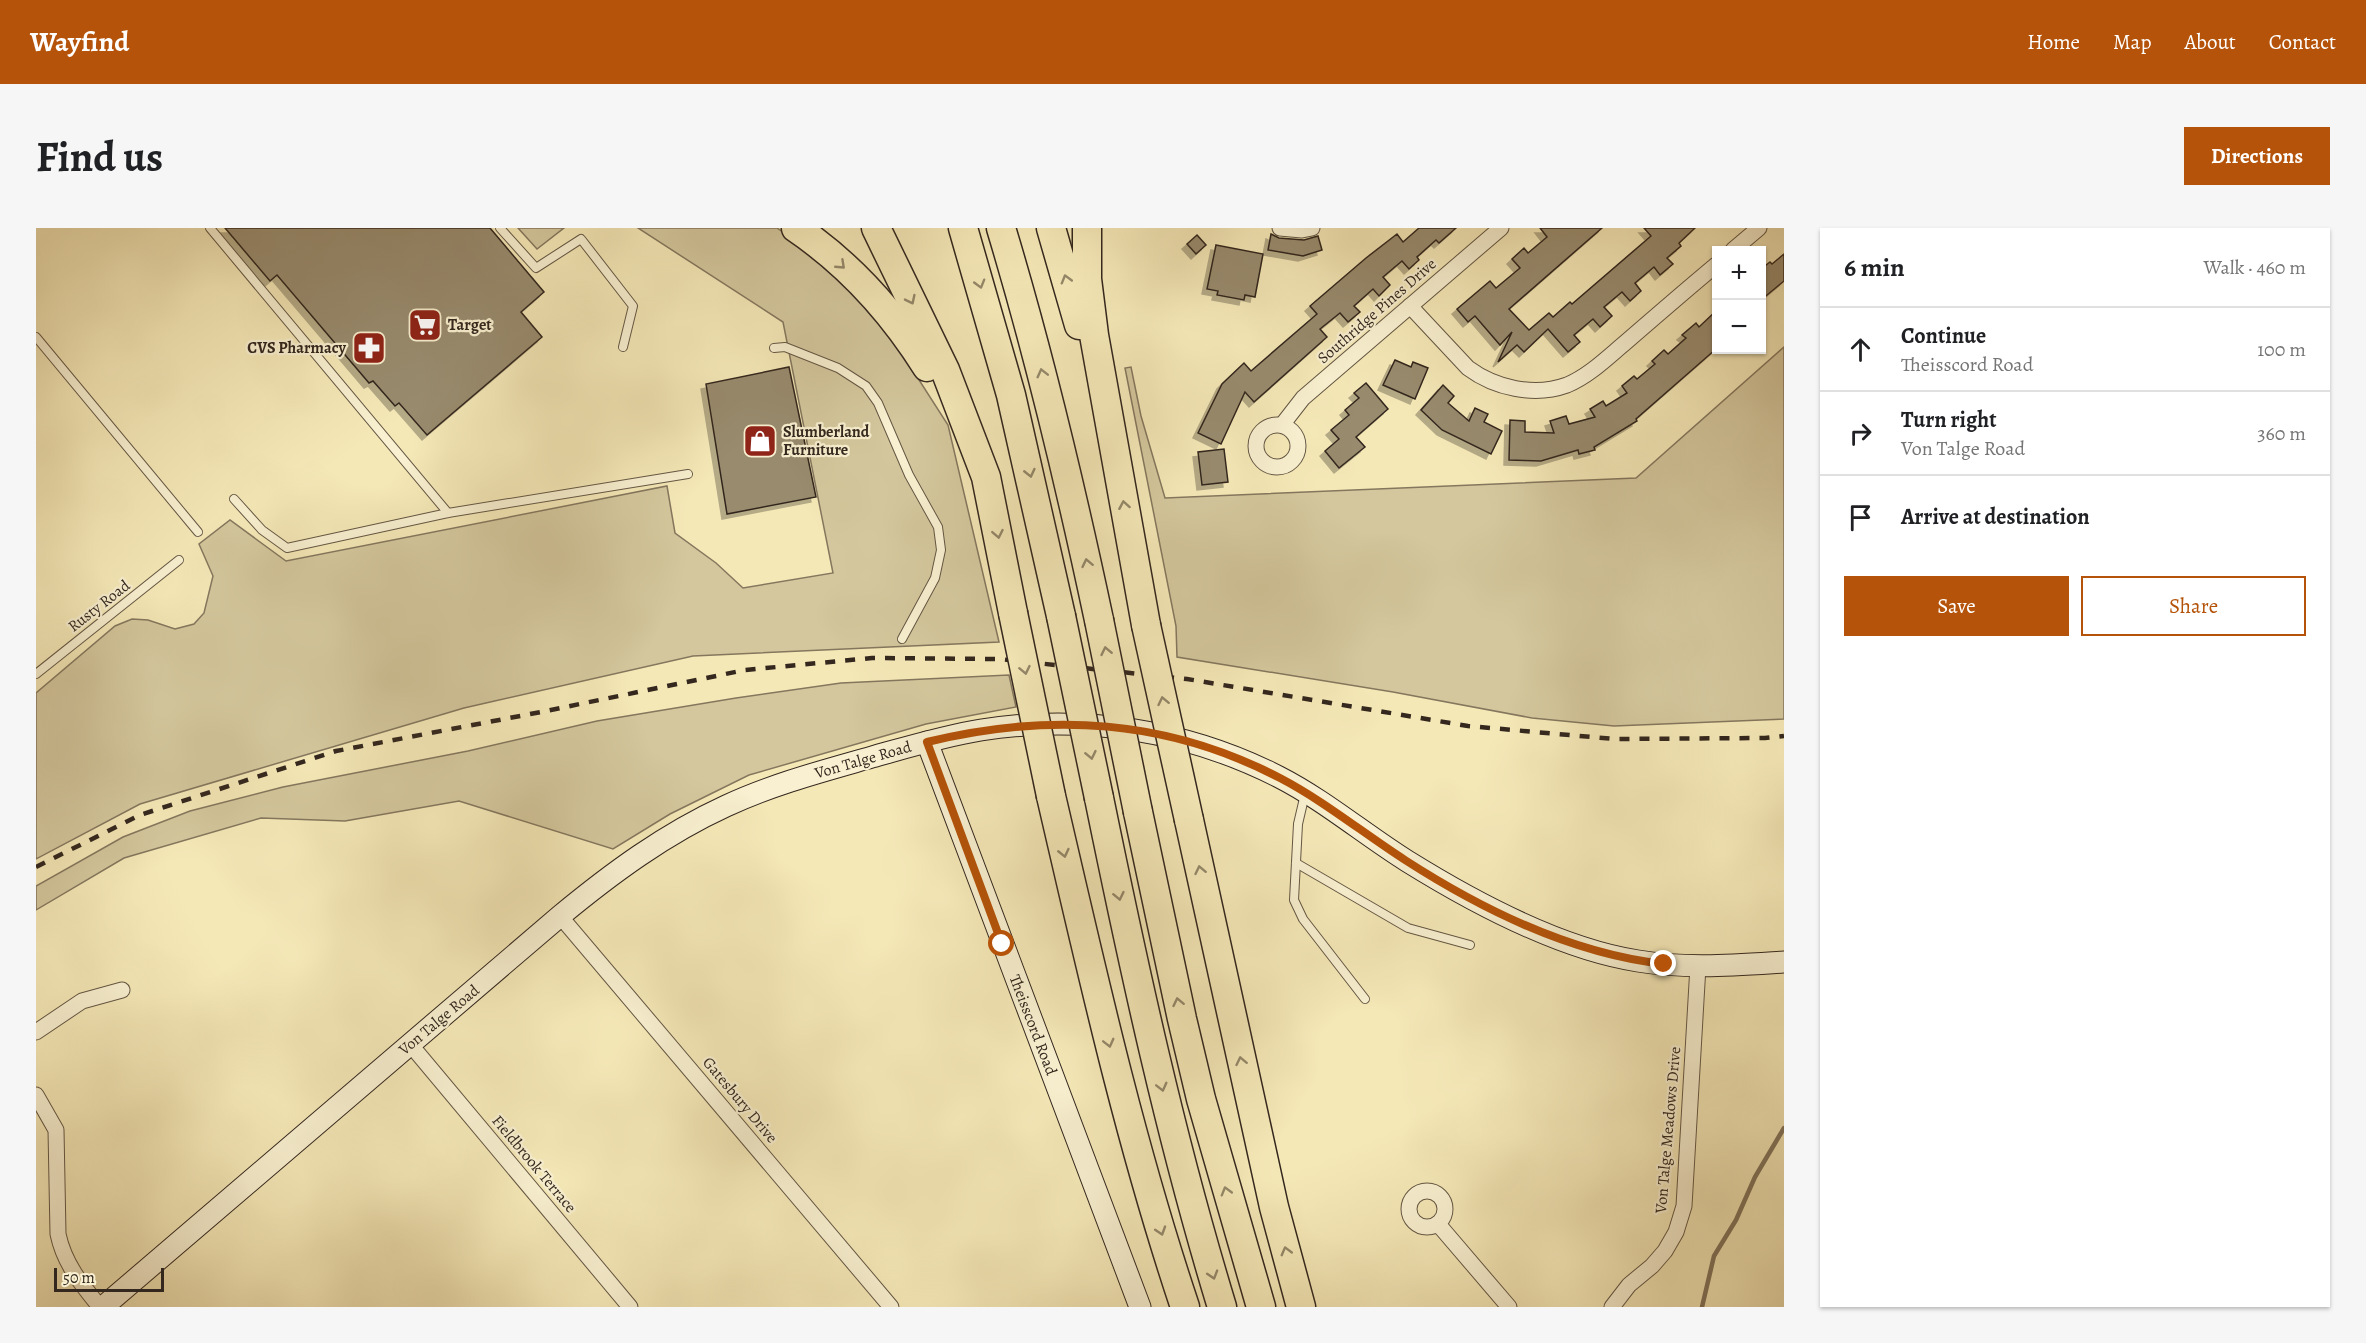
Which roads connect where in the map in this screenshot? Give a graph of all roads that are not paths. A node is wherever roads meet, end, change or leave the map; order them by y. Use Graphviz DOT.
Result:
graph roads {
  1 [pos="210,228"];
  2 [pos="500,228"];
  3 [pos="796,228"];
  4 [pos="876,228"];
  5 [pos="963,228"];
  6 [pos="1001,228"];
  7 [pos="1051,228"];
  8 [pos="1087,228"];
  9 [pos="1280,228"];
  10 [pos="1312,228"];
  11 [pos="1501,228"];
  12 [pos="1760,228"];
  13 [pos="1738,246"];
  14 [pos="1712,268"];
  15 [pos="1410,306"];
  16 [pos="36,337"];
  17 [pos="623,347"];
  18 [pos="774,348"];
  19 [pos="1108,415"];
  20 [pos="1282,426"];
  21 [pos="688,474"];
  22 [pos="986,477"];
  23 [pos="234,499"];
  24 [pos="448,513"];
  25 [pos="198,532"];
  26 [pos="180,560"];
  27 [pos="902,639"];
  28 [pos="36,674"];
  29 [pos="927,742"];
  30 [pos="1306,792"];
  31 [pos="1296,863"];
  32 [pos="561,916"];
  33 [pos="1470,945"];
  34 [pos="1784,962"];
  35 [pos="1698,966"];
  36 [pos="122,990"];
  37 [pos="1365,999"];
  38 [pos="36,1032"];
  39 [pos="410,1044"];
  40 [pos="36,1095"];
  41 [pos="1438,1224"];
  42 [pos="628,1306"];
  43 [pos="101,1307"];
  44 [pos="891,1307"];
  45 [pos="1140,1307"];
  46 [pos="1185,1307"];
  47 [pos="1222,1307"];
  48 [pos="1261,1307"];
  49 [pos="1301,1307"];
  50 [pos="1509,1307"];
  51 [pos="1612,1307"];
  1 -- 24 [label="lane"];
  2 -- 17 [label="lane"];
  3 -- 22 [label="highway, one-way"];
  4 -- 22 [label="highway, one-way"];
  5 -- 47 [label="highway, one-way, bridge"];
  48 -- 6 [label="highway, one-way, bridge"];
  19 -- 7 [label="highway, one-way"];
  8 -- 19 [label="highway"];
  9 -- 10 [label="street"];
  11 -- 15 [label="street, Southridge Pines Drive"];
  12 -- 13 [label="street"];
  14 -- 15 [label="street"];
  15 -- 20 [label="street, Southridge Pines Drive"];
  16 -- 25 [label="lane"];
  18 -- 27 [label="lane"];
  49 -- 19 [label="highway, one-way, bridge"];
  21 -- 24 [label="lane"];
  22 -- 46 [label="highway, one-way, bridge"];
  23 -- 24 [label="lane"];
  26 -- 28 [label="lane, Rusty Road"];
  29 -- 30 [label="street, Von Talge Road"];
  29 -- 32 [label="street, Von Talge Road"];
  29 -- 45 [label="street, Theisscord Road"];
  30 -- 31 [label="lane"];
  30 -- 35 [label="street, Von Talge Road"];
  31 -- 33 [label="lane"];
  31 -- 37 [label="lane"];
  32 -- 39 [label="street, Von Talge Road"];
  32 -- 44 [label="street, Gatesbury Drive"];
  34 -- 35 [label="street, Von Talge Road"];
  35 -- 51 [label="street, Von Talge Meadows Drive"];
  36 -- 38 [label="street"];
  39 -- 42 [label="street, Fieldbrook Terrace"];
  39 -- 43 [label="street, Von Talge Road"];
  40 -- 43 [label="street"];
  41 -- 50 [label="street"];
}
